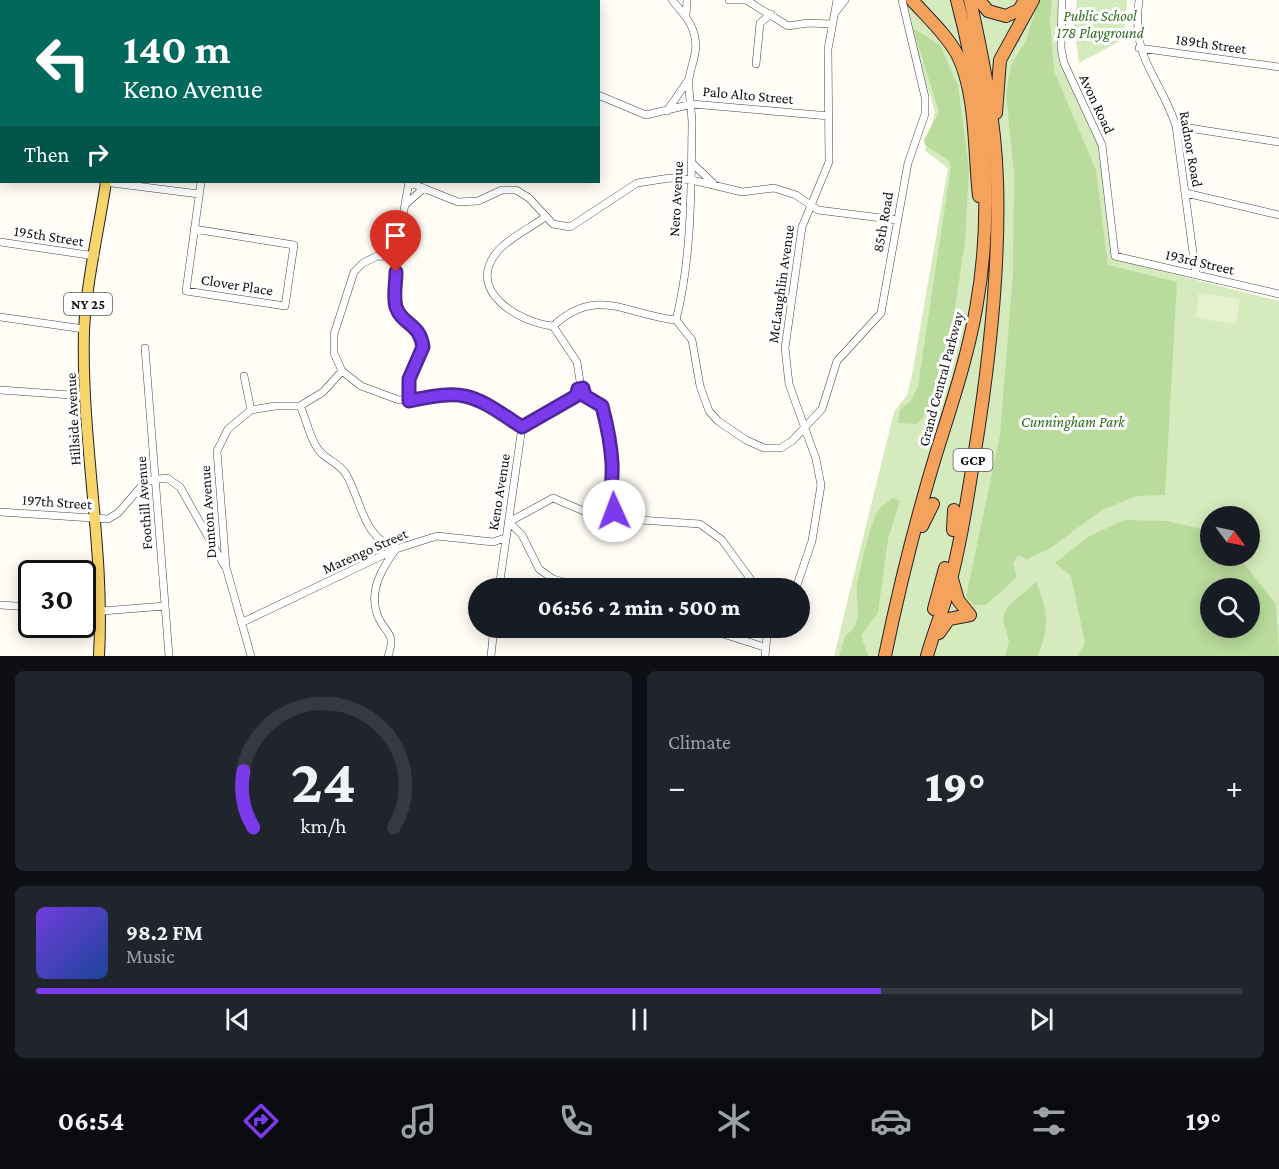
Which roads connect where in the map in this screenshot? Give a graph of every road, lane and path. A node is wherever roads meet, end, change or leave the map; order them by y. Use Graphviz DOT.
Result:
graph roads {
  1 [pos="672,0"];
  2 [pos="687,0"];
  3 [pos="729,0"];
  4 [pos="837,0"];
  5 [pos="845,0"];
  6 [pos="902,0"];
  7 [pos="912,0"];
  8 [pos="950,0"];
  9 [pos="957,0"];
  10 [pos="970,0"];
  11 [pos="979,0"];
  12 [pos="1025,0"];
  13 [pos="1033,0"];
  14 [pos="1062,0"];
  15 [pos="1139,0"];
  16 [pos="771,14"];
  17 [pos="686,16"];
  18 [pos="832,20"];
  19 [pos="1139,48"];
  20 [pos="756,64"];
  21 [pos="1279,67"];
  22 [pos="689,79"];
  23 [pos="967,86"];
  24 [pos="600,95"];
  25 [pos="692,104"];
  26 [pos="667,111"];
  27 [pos="829,116"];
  28 [pos="1176,126"];
  29 [pos="993,132"];
  30 [pos="1279,142"];
  31 [pos="692,163"];
  32 [pos="692,180"];
  33 [pos="105,183"];
  34 [pos="122,183"];
  35 [pos="200,183"];
  36 [pos="409,183"];
  37 [pos="412,183"];
  38 [pos="156,185"];
  39 [pos="714,185"];
  40 [pos="424,188"];
  41 [pos="1186,193"];
  42 [pos="199,194"];
  43 [pos="406,204"];
  44 [pos="810,204"];
  45 [pos="1279,215"];
  46 [pos="545,217"];
  47 [pos="897,220"];
  48 [pos="194,230"];
  49 [pos="984,241"];
  50 [pos="0,242"];
  51 [pos="95,256"];
  52 [pos="1115,256"];
  53 [pos="397,257"];
  54 [pos="1196,275"];
  55 [pos="1279,294"];
  56 [pos="0,317"];
  57 [pos="676,320"];
  58 [pos="553,326"];
  59 [pos="84,329"];
  60 [pos="145,348"];
  61 [pos="988,354"];
  62 [pos="342,371"];
  63 [pos="244,376"];
  64 [pos="960,376"];
  65 [pos="581,388"];
  66 [pos="0,390"];
  67 [pos="86,396"];
  68 [pos="576,396"];
  69 [pos="585,396"];
  70 [pos="409,401"];
  71 [pos="300,406"];
  72 [pos="251,410"];
  73 [pos="522,427"];
  74 [pos="804,428"];
  75 [pos="948,436"];
  76 [pos="969,442"];
  77 [pos="156,478"];
  78 [pos="611,501"];
  79 [pos="933,504"];
  80 [pos="954,510"];
  81 [pos="0,512"];
  82 [pos="602,516"];
  83 [pos="95,518"];
  84 [pos="615,518"];
  85 [pos="509,522"];
  86 [pos="223,529"];
  87 [pos="207,534"];
  88 [pos="505,538"];
  89 [pos="396,549"];
  90 [pos="226,567"];
  91 [pos="904,573"];
  92 [pos="952,574"];
  93 [pos="500,578"];
  94 [pos="552,578"];
  95 [pos="750,578"];
  96 [pos="800,578"];
  97 [pos="0,605"];
  98 [pos="18,606"];
  99 [pos="165,606"];
  100 [pos="96,611"];
  101 [pos="102,611"];
  102 [pos="243,622"];
  103 [pos="493,638"];
  104 [pos="737,638"];
  105 [pos="766,638"];
  106 [pos="764,646"];
  107 [pos="886,651"];
  108 [pos="99,656"];
  109 [pos="169,656"];
  110 [pos="251,656"];
  111 [pos="388,656"];
  112 [pos="491,656"];
  113 [pos="765,656"];
  114 [pos="879,656"];
  115 [pos="921,656"];
  116 [pos="928,656"];
  1 -- 17 [label="street, Nero Avenue"];
  2 -- 17 [label="street, Nero Avenue"];
  3 -- 16 [label="street"];
  4 -- 18 [label="street, McLaughlin Avenue"];
  5 -- 18 [label="street"];
  6 -- 47 [label="street, 85th Road"];
  7 -- 23 [label="highway"];
  8 -- 23 [label="highway"];
  9 -- 49 [label="highway, Grand Central Parkway / GCP"];
  10 -- 29 [label="highway, GCP"];
  11 -- 12 [label="highway"];
  13 -- 29 [label="highway"];
  14 -- 52 [label="street, Avon Road"];
  15 -- 19 [label="street, Radnor Road"];
  16 -- 18 [label="street"];
  16 -- 20 [label="street"];
  17 -- 22 [label="street, Nero Avenue"];
  18 -- 27 [label="street, McLaughlin Avenue"];
  19 -- 21 [label="street, 189th Street"];
  19 -- 28 [label="street, Radnor Road"];
  22 -- 25 [label="street, Nero Avenue"];
  22 -- 26 [label="street, Nero Avenue"];
  23 -- 49 [label="highway"];
  24 -- 26 [label="street, Palo Alto Street"];
  25 -- 26 [label="street, Palo Alto Street"];
  25 -- 27 [label="street, Palo Alto Street"];
  25 -- 31 [label="street, Nero Avenue"];
  27 -- 44 [label="street, McLaughlin Avenue"];
  28 -- 30 [label="street"];
  28 -- 41 [label="street, Radnor Road"];
  29 -- 61 [label="highway, GCP"];
  31 -- 32 [label="street, Nero Avenue"];
  31 -- 39 [label="street"];
  32 -- 39 [label="street"];
  32 -- 46 [label="street"];
  32 -- 57 [label="street, Nero Avenue"];
  33 -- 51 [label="main road, Hillside Avenue / NY 25"];
  34 -- 38 [label="street"];
  35 -- 42 [label="street"];
  36 -- 43 [label="street"];
  37 -- 40 [label="street"];
  38 -- 42 [label="street"];
  39 -- 44 [label="street"];
  40 -- 43 [label="street"];
  40 -- 46 [label="street"];
  41 -- 45 [label="street"];
  41 -- 54 [label="street, Radnor Road"];
  42 -- 48 [label="street"];
  43 -- 53 [label="street"];
  44 -- 47 [label="street"];
  44 -- 74 [label="street, McLaughlin Avenue"];
  46 -- 58 [label="street"];
  47 -- 74 [label="street, 85th Road"];
  48 -- 48 [label="street, Clover Place"];
  49 -- 64 [label="highway, Grand Central Parkway / GCP"];
  50 -- 51 [label="street, 195th Street"];
  51 -- 59 [label="main road, Hillside Avenue / NY 25"];
  52 -- 54 [label="street, 193rd Street"];
  53 -- 62 [label="street"];
  53 -- 70 [label="street"];
  54 -- 55 [label="street, 193rd Street"];
  56 -- 59 [label="street"];
  57 -- 58 [label="street"];
  57 -- 74 [label="street, 85th Road"];
  58 -- 65 [label="street"];
  59 -- 67 [label="main road, Hillside Avenue / NY 25"];
  60 -- 77 [label="street, Foothill Avenue"];
  61 -- 76 [label="highway"];
  61 -- 92 [label="highway, GCP"];
  62 -- 70 [label="street"];
  62 -- 71 [label="street"];
  63 -- 72 [label="street"];
  64 -- 75 [label="highway"];
  64 -- 91 [label="highway, Grand Central Parkway / GCP"];
  65 -- 68 [label="street"];
  65 -- 69 [label="street"];
  66 -- 67 [label="street"];
  67 -- 83 [label="main road, Hillside Avenue / NY 25"];
  68 -- 69 [label="street"];
  68 -- 73 [label="street"];
  69 -- 78 [label="street"];
  70 -- 73 [label="street"];
  71 -- 72 [label="street"];
  71 -- 89 [label="street"];
  72 -- 86 [label="street, Dunton Avenue"];
  73 -- 85 [label="street, Keno Avenue"];
  74 -- 96 [label="street, McLaughlin Avenue"];
  77 -- 83 [label="street, 197th Street"];
  77 -- 87 [label="street"];
  77 -- 99 [label="street, Foothill Avenue"];
  78 -- 82 [label="street"];
  78 -- 84 [label="street"];
  79 -- 107 [label="highway"];
  80 -- 115 [label="highway"];
  81 -- 83 [label="street, 197th Street"];
  82 -- 84 [label="street"];
  82 -- 85 [label="street"];
  83 -- 101 [label="main road, Hillside Avenue / NY 25"];
  84 -- 95 [label="street"];
  85 -- 88 [label="street, Keno Avenue"];
  85 -- 94 [label="street"];
  86 -- 87 [label="street"];
  86 -- 90 [label="street, Dunton Avenue"];
  87 -- 90 [label="street"];
  88 -- 89 [label="street, Marengo Street"];
  88 -- 93 [label="street, Keno Avenue"];
  89 -- 102 [label="street, Marengo Street"];
  89 -- 111 [label="street"];
  90 -- 102 [label="street, Dunton Avenue"];
  91 -- 107 [label="highway, Grand Central Parkway / GCP"];
  91 -- 114 [label="highway"];
  92 -- 116 [label="highway, GCP"];
  92 -- 116 [label="highway"];
  97 -- 98 [label="street"];
  99 -- 101 [label="street"];
  99 -- 109 [label="street, Foothill Avenue"];
  100 -- 101 [label="street"];
  101 -- 108 [label="main road, Hillside Avenue / NY 25"];
  102 -- 110 [label="street, Dunton Avenue"];
  103 -- 112 [label="street"];
  104 -- 106 [label="street"];
  105 -- 106 [label="street"];
  106 -- 113 [label="street"];
}
